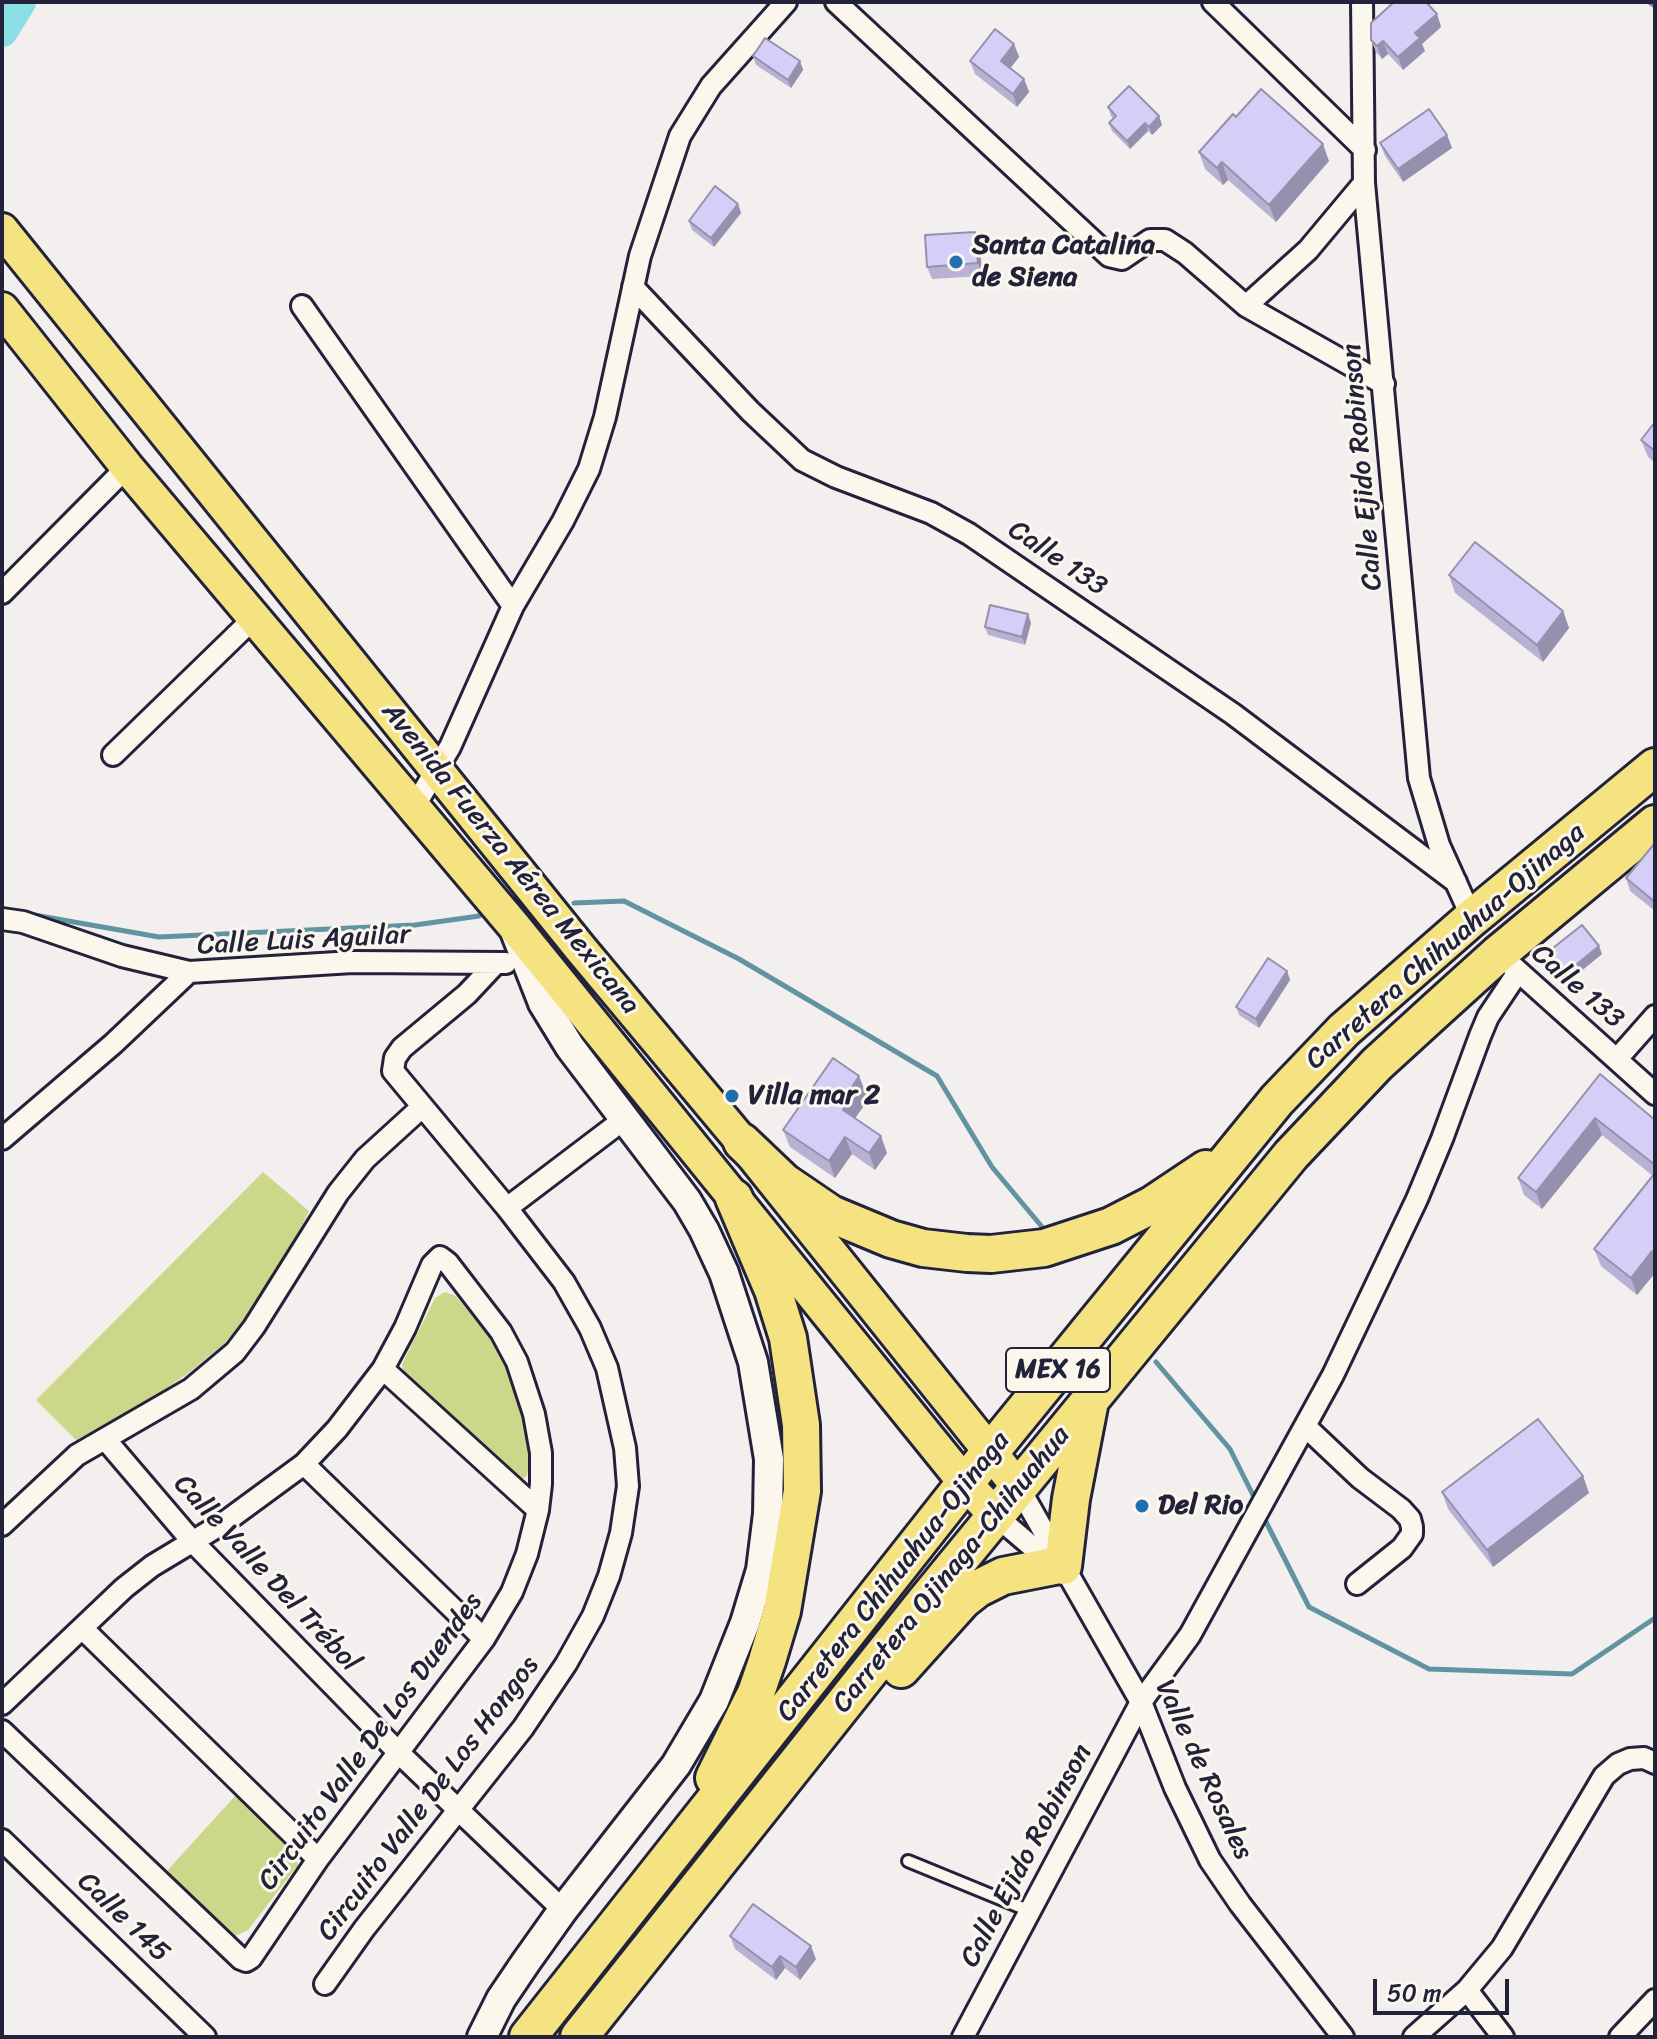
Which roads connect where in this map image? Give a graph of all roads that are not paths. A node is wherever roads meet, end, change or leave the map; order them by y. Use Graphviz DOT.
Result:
graph roads {
  1 [pos="786,2"];
  2 [pos="836,2"];
  3 [pos="1213,2"];
  4 [pos="1362,2"];
  5 [pos="1365,150"];
  6 [pos="1364,183"];
  7 [pos="2,230"];
  8 [pos="633,287"];
  9 [pos="302,306"];
  10 [pos="1246,306"];
  11 [pos="2,309"];
  12 [pos="1384,384"];
  13 [pos="127,467"];
  14 [pos="2,593"];
  15 [pos="513,606"];
  16 [pos="254,618"];
  17 [pos="113,755"];
  18 [pos="1655,767"];
  19 [pos="436,769"];
  20 [pos="414,807"];
  21 [pos="1655,824"];
  22 [pos="1456,882"];
  23 [pos="1472,918"];
  24 [pos="2,919"];
  25 [pos="514,926"];
  26 [pos="496,963"];
  27 [pos="1508,963"];
  28 [pos="527,964"];
  29 [pos="189,972"];
  30 [pos="1655,1016"];
  31 [pos="1617,1059"];
  32 [pos="1655,1094"];
  33 [pos="422,1107"];
  34 [pos="623,1120"];
  35 [pos="2,1139"];
  36 [pos="1242,1141"];
  37 [pos="742,1142"];
  38 [pos="734,1198"];
  39 [pos="507,1208"];
  40 [pos="383,1369"];
  41 [pos="1090,1400"];
  42 [pos="1306,1427"];
  43 [pos="105,1439"];
  44 [pos="990,1454"];
  45 [pos="304,1464"];
  46 [pos="965,1483"];
  47 [pos="1019,1488"];
  48 [pos="538,1510"];
  49 [pos="996,1516"];
  50 [pos="2,1525"];
  51 [pos="192,1541"];
  52 [pos="1063,1570"];
  53 [pos="1357,1584"];
  54 [pos="82,1628"];
  55 [pos="484,1639"];
  56 [pos="1141,1702"];
  57 [pos="2,1704"];
  58 [pos="2,1731"];
  59 [pos="399,1753"];
  60 [pos="1655,1763"];
  61 [pos="726,1787"];
  62 [pos="461,1810"];
  63 [pos="758,1811"];
  64 [pos="2,1840"];
  65 [pos="678,1846"];
  66 [pos="318,1859"];
  67 [pos="908,1861"];
  68 [pos="694,1890"];
  69 [pos="563,1910"];
  70 [pos="1030,1911"];
  71 [pos="325,1984"];
  72 [pos="1467,1990"];
  73 [pos="1655,2000"];
  74 [pos="205,2037"];
  75 [pos="482,2037"];
  76 [pos="528,2037"];
  77 [pos="579,2037"];
  78 [pos="963,2037"];
  79 [pos="1343,2037"];
  80 [pos="1414,2037"];
  81 [pos="1503,2037"];
  82 [pos="1620,2037"];
  1 -- 8 [label="street"];
  2 -- 10 [label="street"];
  3 -- 5 [label="street"];
  4 -- 5 [label="street, Calle Ejido Robinson"];
  5 -- 6 [label="street, Calle Ejido Robinson"];
  6 -- 10 [label="street"];
  6 -- 12 [label="street, Calle Ejido Robinson"];
  7 -- 19 [label="main road, Avenida Fuerza Aérea Mexicana"];
  8 -- 15 [label="street"];
  8 -- 22 [label="street, Calle 133"];
  9 -- 15 [label="street"];
  10 -- 12 [label="street"];
  11 -- 13 [label="main road, Avenida Fuerza Aérea Mexicana"];
  12 -- 22 [label="street, Calle Ejido Robinson"];
  13 -- 14 [label="street"];
  13 -- 16 [label="main road, Avenida Fuerza Aérea Mexicana"];
  15 -- 19 [label="street"];
  16 -- 17 [label="street"];
  16 -- 20 [label="main road, Avenida Fuerza Aérea Mexicana"];
  18 -- 23 [label="highway, Carretera Chihuahua-Ojinaga / MEX 16"];
  19 -- 20 [label="street"];
  19 -- 37 [label="main road, Avenida Fuerza Aérea Mexicana"];
  20 -- 25 [label="main road, Avenida Fuerza Aérea Mexicana"];
  21 -- 27 [label="highway, Carretera Ojinaga-Chihuahua / MEX 16"];
  22 -- 23 [label="street, Calle Ejido Robinson"];
  23 -- 36 [label="highway, Carretera Chihuahua-Ojinaga / MEX 16"];
  24 -- 29 [label="street"];
  25 -- 28 [label="street"];
  25 -- 38 [label="main road, Avenida Fuerza Aérea Mexicana"];
  26 -- 28 [label="street, Calle Luis Aguilar"];
  26 -- 29 [label="street, Calle Luis Aguilar"];
  26 -- 33 [label="street, Circuito Valle De Los Hongos"];
  27 -- 31 [label="street, Calle 133"];
  27 -- 41 [label="highway, Carretera Ojinaga-Chihuahua / MEX 16"];
  27 -- 42 [label="street, Calle Ejido Robinson"];
  28 -- 34 [label="street"];
  29 -- 35 [label="street, Calle Luis Aguilar"];
  30 -- 31 [label="street"];
  31 -- 32 [label="street, Calle 133"];
  33 -- 39 [label="street, Circuito Valle De Los Hongos"];
  33 -- 43 [label="street"];
  34 -- 39 [label="street"];
  34 -- 69 [label="street"];
  36 -- 37 [label="highway"];
  36 -- 44 [label="highway, Carretera Chihuahua-Ojinaga / MEX 16"];
  37 -- 44 [label="main road, Avenida Fuerza Aérea Mexicana"];
  38 -- 46 [label="main road, Avenida Fuerza Aérea Mexicana"];
  38 -- 65 [label="highway"];
  39 -- 62 [label="street, Circuito Valle De Los Hongos"];
  40 -- 45 [label="street, Circuito Valle De Los Duendes"];
  40 -- 48 [label="street"];
  40 -- 48 [label="street, Circuito Valle De Los Duendes"];
  41 -- 47 [label="highway, Carretera Ojinaga-Chihuahua / MEX 16"];
  41 -- 52 [label="highway"];
  42 -- 53 [label="street"];
  42 -- 56 [label="street, Calle Ejido Robinson"];
  43 -- 50 [label="street"];
  43 -- 51 [label="street, Calle Valle Del Trébol"];
  44 -- 46 [label="highway, Carretera Chihuahua-Ojinaga / MEX 16"];
  44 -- 47 [label="main road, Avenida Fuerza Aérea Mexicana"];
  45 -- 51 [label="street, Circuito Valle De Los Duendes"];
  45 -- 55 [label="street"];
  46 -- 49 [label="main road, Avenida Fuerza Aérea Mexicana"];
  46 -- 61 [label="highway, Carretera Chihuahua-Ojinaga / MEX 16"];
  47 -- 49 [label="highway, Carretera Ojinaga-Chihuahua / MEX 16"];
  47 -- 52 [label="street, Valle de Rosales"];
  48 -- 55 [label="street, Circuito Valle De Los Duendes"];
  49 -- 52 [label="street"];
  49 -- 63 [label="highway, Carretera Ojinaga-Chihuahua / MEX 16"];
  51 -- 54 [label="street, Circuito Valle De Los Duendes"];
  51 -- 59 [label="street, Calle Valle Del Trébol"];
  52 -- 56 [label="street, Valle de Rosales"];
  52 -- 68 [label="highway"];
  54 -- 57 [label="street, Circuito Valle De Los Duendes"];
  54 -- 66 [label="street"];
  55 -- 59 [label="street, Circuito Valle De Los Duendes"];
  56 -- 70 [label="street, Calle Ejido Robinson"];
  56 -- 79 [label="street, Valle de Rosales"];
  58 -- 66 [label="street, Circuito Valle De Los Duendes"];
  59 -- 62 [label="street, Calle Valle Del Trébol"];
  59 -- 66 [label="street, Circuito Valle De Los Duendes"];
  60 -- 72 [label="street"];
  61 -- 63 [label="highway"];
  61 -- 65 [label="highway, Carretera Chihuahua-Ojinaga / MEX 16"];
  62 -- 69 [label="street, Calle Valle Del Trébol"];
  62 -- 71 [label="street, Circuito Valle De Los Hongos"];
  63 -- 68 [label="highway, Carretera Ojinaga-Chihuahua / MEX 16"];
  64 -- 74 [label="street, Calle 145"];
  65 -- 76 [label="highway, Carretera Chihuahua-Ojinaga / MEX 16"];
  67 -- 70 [label="lane"];
  68 -- 77 [label="highway, Carretera Ojinaga-Chihuahua / MEX 16"];
  69 -- 75 [label="street"];
  70 -- 78 [label="street, Calle Ejido Robinson"];
  72 -- 80 [label="street"];
  72 -- 81 [label="street"];
  73 -- 82 [label="street"];
}
